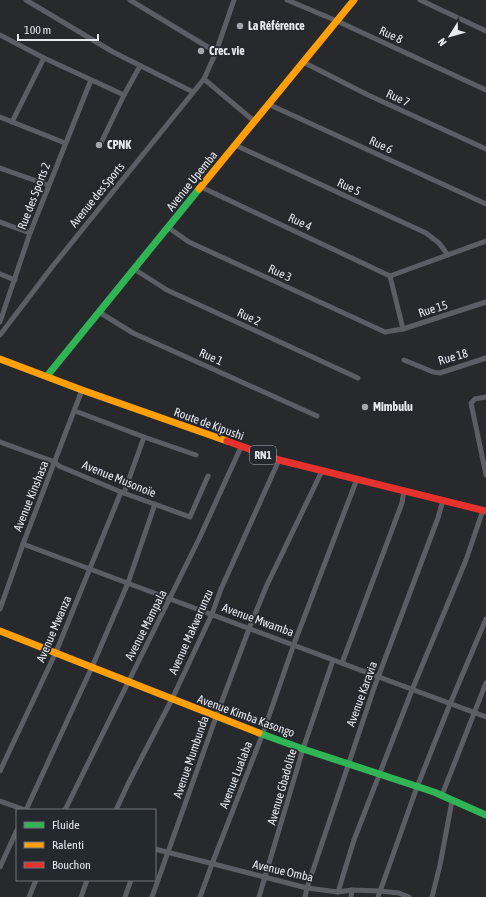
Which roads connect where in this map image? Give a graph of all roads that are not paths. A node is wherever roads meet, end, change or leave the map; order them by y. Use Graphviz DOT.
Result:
graph roads {
  1 [pos="26,0"];
  2 [pos="130,0"];
  3 [pos="234,0"];
  4 [pos="287,0"];
  5 [pos="354,0"];
  6 [pos="420,0"];
  7 [pos="337,21"];
  8 [pos="486,31"];
  9 [pos="0,35"];
  10 [pos="216,52"];
  11 [pos="44,58"];
  12 [pos="302,62"];
  13 [pos="140,66"];
  14 [pos="204,79"];
  15 [pos="91,80"];
  16 [pos="486,90"];
  17 [pos="193,92"];
  18 [pos="124,95"];
  19 [pos="268,104"];
  20 [pos="0,117"];
  21 [pos="254,121"];
  22 [pos="12,122"];
  23 [pos="65,143"];
  24 [pos="100,145"];
  25 [pos="235,145"];
  26 [pos="486,149"];
  27 [pos="0,168"];
  28 [pos="48,185"];
  29 [pos="201,187"];
  30 [pos="486,204"];
  31 [pos="0,222"];
  32 [pos="169,228"];
  33 [pos="30,233"];
  34 [pos="486,242"];
  35 [pos="448,255"];
  36 [pos="134,269"];
  37 [pos="0,274"];
  38 [pos="390,276"];
  39 [pos="14,280"];
  40 [pos="486,302"];
  41 [pos="99,312"];
  42 [pos="0,322"];
  43 [pos="403,329"];
  44 [pos="384,332"];
  45 [pos="0,335"];
  46 [pos="486,358"];
  47 [pos="0,359"];
  48 [pos="404,360"];
  49 [pos="46,376"];
  50 [pos="358,378"];
  51 [pos="82,390"];
  52 [pos="486,397"];
  53 [pos="75,411"];
  54 [pos="316,416"];
  55 [pos="144,437"];
  56 [pos="0,442"];
  57 [pos="241,447"];
  58 [pos="196,455"];
  59 [pos="279,460"];
  60 [pos="56,462"];
  61 [pos="322,471"];
  62 [pos="486,475"];
  63 [pos="208,476"];
  64 [pos="357,479"];
  65 [pos="404,490"];
  66 [pos="122,492"];
  67 [pos="443,500"];
  68 [pos="155,504"];
  69 [pos="485,511"];
  70 [pos="23,544"];
  71 [pos="90,569"];
  72 [pos="128,583"];
  73 [pos="170,599"];
  74 [pos="0,609"];
  75 [pos="212,614"];
  76 [pos="486,619"];
  77 [pos="249,629"];
  78 [pos="0,631"];
  79 [pos="294,644"];
  80 [pos="56,652"];
  81 [pos="333,660"];
  82 [pos="342,663"];
  83 [pos="92,667"];
  84 [pos="379,676"];
  85 [pos="128,682"];
  86 [pos="486,683"];
  87 [pos="412,690"];
  88 [pos="172,699"];
  89 [pos="450,704"];
  90 [pos="474,712"];
  91 [pos="486,716"];
  92 [pos="216,717"];
  93 [pos="263,733"];
  94 [pos="303,749"];
  95 [pos="349,764"];
  96 [pos="0,771"];
  97 [pos="380,774"];
  98 [pos="417,787"];
  99 [pos="442,795"];
  100 [pos="0,801"];
  101 [pos="452,801"];
  102 [pos="22,809"];
  103 [pos="25,809"];
  104 [pos="65,809"];
  105 [pos="116,809"];
  106 [pos="486,815"];
  107 [pos="16,832"];
  108 [pos="156,849"];
  109 [pos="168,852"];
  110 [pos="212,864"];
  111 [pos="0,867"];
  112 [pos="264,878"];
  113 [pos="36,881"];
  114 [pos="87,881"];
  115 [pos="131,881"];
  116 [pos="307,888"];
  117 [pos="352,890"];
  118 [pos="380,890"];
  119 [pos="338,892"];
  120 [pos="29,897"];
  121 [pos="81,897"];
  122 [pos="125,897"];
  123 [pos="152,897"];
  124 [pos="200,897"];
  125 [pos="259,897"];
  126 [pos="305,897"];
  127 [pos="351,897"];
  128 [pos="378,897"];
  129 [pos="409,897"];
  130 [pos="432,897"];
  1 -- 13 [label="street"];
  2 -- 10 [label="street"];
  3 -- 10 [label="street, Avenue des Sports"];
  4 -- 7 [label="street, Rue 8"];
  5 -- 7 [label="main road, Avenue Upemba"];
  6 -- 8 [label="street"];
  7 -- 12 [label="main road, Avenue Upemba"];
  7 -- 16 [label="street, Rue 8"];
  9 -- 11 [label="street"];
  10 -- 14 [label="street, Avenue des Sports"];
  11 -- 15 [label="street"];
  11 -- 22 [label="street"];
  12 -- 19 [label="main road, Avenue Upemba"];
  12 -- 26 [label="street, Rue 7"];
  13 -- 17 [label="street"];
  13 -- 18 [label="street"];
  14 -- 17 [label="street, Avenue des Sports"];
  14 -- 21 [label="street"];
  15 -- 18 [label="street"];
  15 -- 23 [label="street, Rue des Sports 2"];
  17 -- 45 [label="street, Avenue des Sports"];
  18 -- 24 [label="street"];
  19 -- 21 [label="main road, Avenue Upemba"];
  19 -- 30 [label="street, Rue 6"];
  20 -- 22 [label="street"];
  21 -- 25 [label="main road, Avenue Upemba"];
  22 -- 23 [label="street"];
  23 -- 28 [label="street, Rue des Sports 2"];
  25 -- 29 [label="main road, Avenue Upemba"];
  25 -- 35 [label="street, Rue 5"];
  27 -- 28 [label="street"];
  28 -- 33 [label="street, Rue des Sports 2"];
  29 -- 32 [label="main road, Avenue Upemba"];
  29 -- 38 [label="street, Rue 4"];
  31 -- 33 [label="street"];
  32 -- 36 [label="main road, Avenue Upemba"];
  32 -- 44 [label="street, Rue 3"];
  33 -- 39 [label="street, Rue des Sports 2"];
  34 -- 35 [label="street"];
  35 -- 38 [label="street"];
  36 -- 41 [label="main road, Avenue Upemba"];
  36 -- 50 [label="street, Rue 2"];
  37 -- 39 [label="street"];
  38 -- 43 [label="street"];
  39 -- 42 [label="street, Rue des Sports 2"];
  40 -- 43 [label="street, Rue 15"];
  41 -- 49 [label="main road, Avenue Upemba"];
  41 -- 54 [label="street, Rue 1"];
  43 -- 44 [label="street, Rue 15"];
  46 -- 48 [label="street, Rue 18"];
  47 -- 49 [label="main road, Route de Kipushi / RN1"];
  49 -- 51 [label="main road, Route de Kipushi / RN1"];
  51 -- 53 [label="street, Avenue Kinshasa"];
  51 -- 57 [label="main road, Route de Kipushi / RN1"];
  52 -- 62 [label="street"];
  53 -- 55 [label="street"];
  53 -- 60 [label="street, Avenue Kinshasa"];
  55 -- 58 [label="street"];
  55 -- 66 [label="street, Avenue Mwanza"];
  56 -- 60 [label="street, Avenue Musonoïe"];
  57 -- 59 [label="main road, Route de Kipushi / RN1"];
  57 -- 73 [label="street, Avenue Mampala"];
  59 -- 61 [label="main road, Route de Kipushi / RN1"];
  59 -- 75 [label="street, Avenue Makwarunzu"];
  60 -- 66 [label="street, Avenue Musonoïe"];
  60 -- 70 [label="street, Avenue Kinshasa"];
  61 -- 64 [label="main road, Route de Kipushi / RN1"];
  61 -- 77 [label="street, Avenue Mumbunda"];
  63 -- 68 [label="street, Avenue Musonoïe"];
  64 -- 65 [label="main road, Route de Kipushi / RN1"];
  64 -- 79 [label="street, Avenue Lualaba"];
  65 -- 67 [label="main road, Route de Kipushi / RN1"];
  65 -- 82 [label="street"];
  66 -- 68 [label="street, Avenue Musonoïe"];
  66 -- 71 [label="street, Avenue Mwanza"];
  67 -- 69 [label="main road, Route de Kipushi / RN1"];
  67 -- 84 [label="street, Avenue Karavia"];
  68 -- 72 [label="street"];
  69 -- 87 [label="street"];
  70 -- 71 [label="street, Avenue Mwamba"];
  70 -- 74 [label="street, Avenue Kinshasa"];
  71 -- 72 [label="street, Avenue Mwamba"];
  71 -- 80 [label="street, Avenue Mwanza"];
  72 -- 73 [label="street, Avenue Mwamba"];
  72 -- 83 [label="street"];
  73 -- 75 [label="street, Avenue Mwamba"];
  73 -- 85 [label="street, Avenue Mampala"];
  75 -- 77 [label="street, Avenue Mwamba"];
  75 -- 88 [label="street, Avenue Makwarunzu"];
  76 -- 89 [label="street"];
  77 -- 79 [label="street, Avenue Mwamba"];
  77 -- 92 [label="street, Avenue Mumbunda"];
  78 -- 80 [label="main road, Avenue Kimba Kasongo"];
  79 -- 81 [label="street, Avenue Mwamba"];
  79 -- 93 [label="street, Avenue Lualaba"];
  80 -- 83 [label="main road, Avenue Kimba Kasongo"];
  80 -- 96 [label="street, Avenue Mwanza"];
  81 -- 82 [label="street, Avenue Mwamba"];
  81 -- 94 [label="street, Avenue Gbadolite"];
  82 -- 84 [label="street, Avenue Mwamba"];
  83 -- 85 [label="main road, Avenue Kimba Kasongo"];
  83 -- 103 [label="street"];
  84 -- 87 [label="street, Avenue Mwamba"];
  84 -- 95 [label="street, Avenue Karavia"];
  85 -- 88 [label="main road, Avenue Kimba Kasongo"];
  85 -- 104 [label="street, Avenue Mampala"];
  86 -- 90 [label="street"];
  87 -- 89 [label="street, Avenue Mwamba"];
  87 -- 97 [label="street"];
  88 -- 92 [label="main road, Avenue Kimba Kasongo"];
  88 -- 105 [label="street, Avenue Makwarunzu"];
  89 -- 90 [label="street, Avenue Mwamba"];
  89 -- 98 [label="street"];
  90 -- 91 [label="street, Avenue Mwamba"];
  90 -- 99 [label="street"];
  92 -- 93 [label="main road, Avenue Kimba Kasongo"];
  92 -- 109 [label="street, Avenue Mumbunda"];
  93 -- 94 [label="main road, Avenue Kimba Kasongo"];
  93 -- 110 [label="street, Avenue Lualaba"];
  94 -- 95 [label="main road, Avenue Kimba Kasongo"];
  94 -- 112 [label="street, Avenue Gbadolite"];
  95 -- 97 [label="main road, Avenue Kimba Kasongo"];
  95 -- 116 [label="street, Avenue Karavia"];
  97 -- 98 [label="main road, Avenue Kimba Kasongo"];
  97 -- 119 [label="street"];
  98 -- 99 [label="main road, Avenue Kimba Kasongo"];
  98 -- 118 [label="street"];
  99 -- 101 [label="main road, Avenue Kimba Kasongo"];
  100 -- 102 [label="street"];
  101 -- 106 [label="main road, Avenue Kimba Kasongo"];
  101 -- 130 [label="street"];
  107 -- 111 [label="street"];
  108 -- 109 [label="street, Avenue Omba"];
  109 -- 110 [label="street, Avenue Omba"];
  109 -- 123 [label="street, Avenue Mumbunda"];
  110 -- 112 [label="street, Avenue Omba"];
  110 -- 124 [label="street, Avenue Lualaba"];
  112 -- 116 [label="street, Avenue Omba"];
  112 -- 125 [label="street, Avenue Gbadolite"];
  113 -- 120 [label="street"];
  114 -- 121 [label="street"];
  115 -- 122 [label="street"];
  116 -- 119 [label="street, Avenue Omba"];
  116 -- 126 [label="street, Avenue Karavia"];
  117 -- 118 [label="street, Avenue Omba"];
  117 -- 119 [label="street, Avenue Omba"];
  117 -- 127 [label="street"];
  118 -- 128 [label="street"];
  118 -- 129 [label="street, Avenue Omba"];
}
